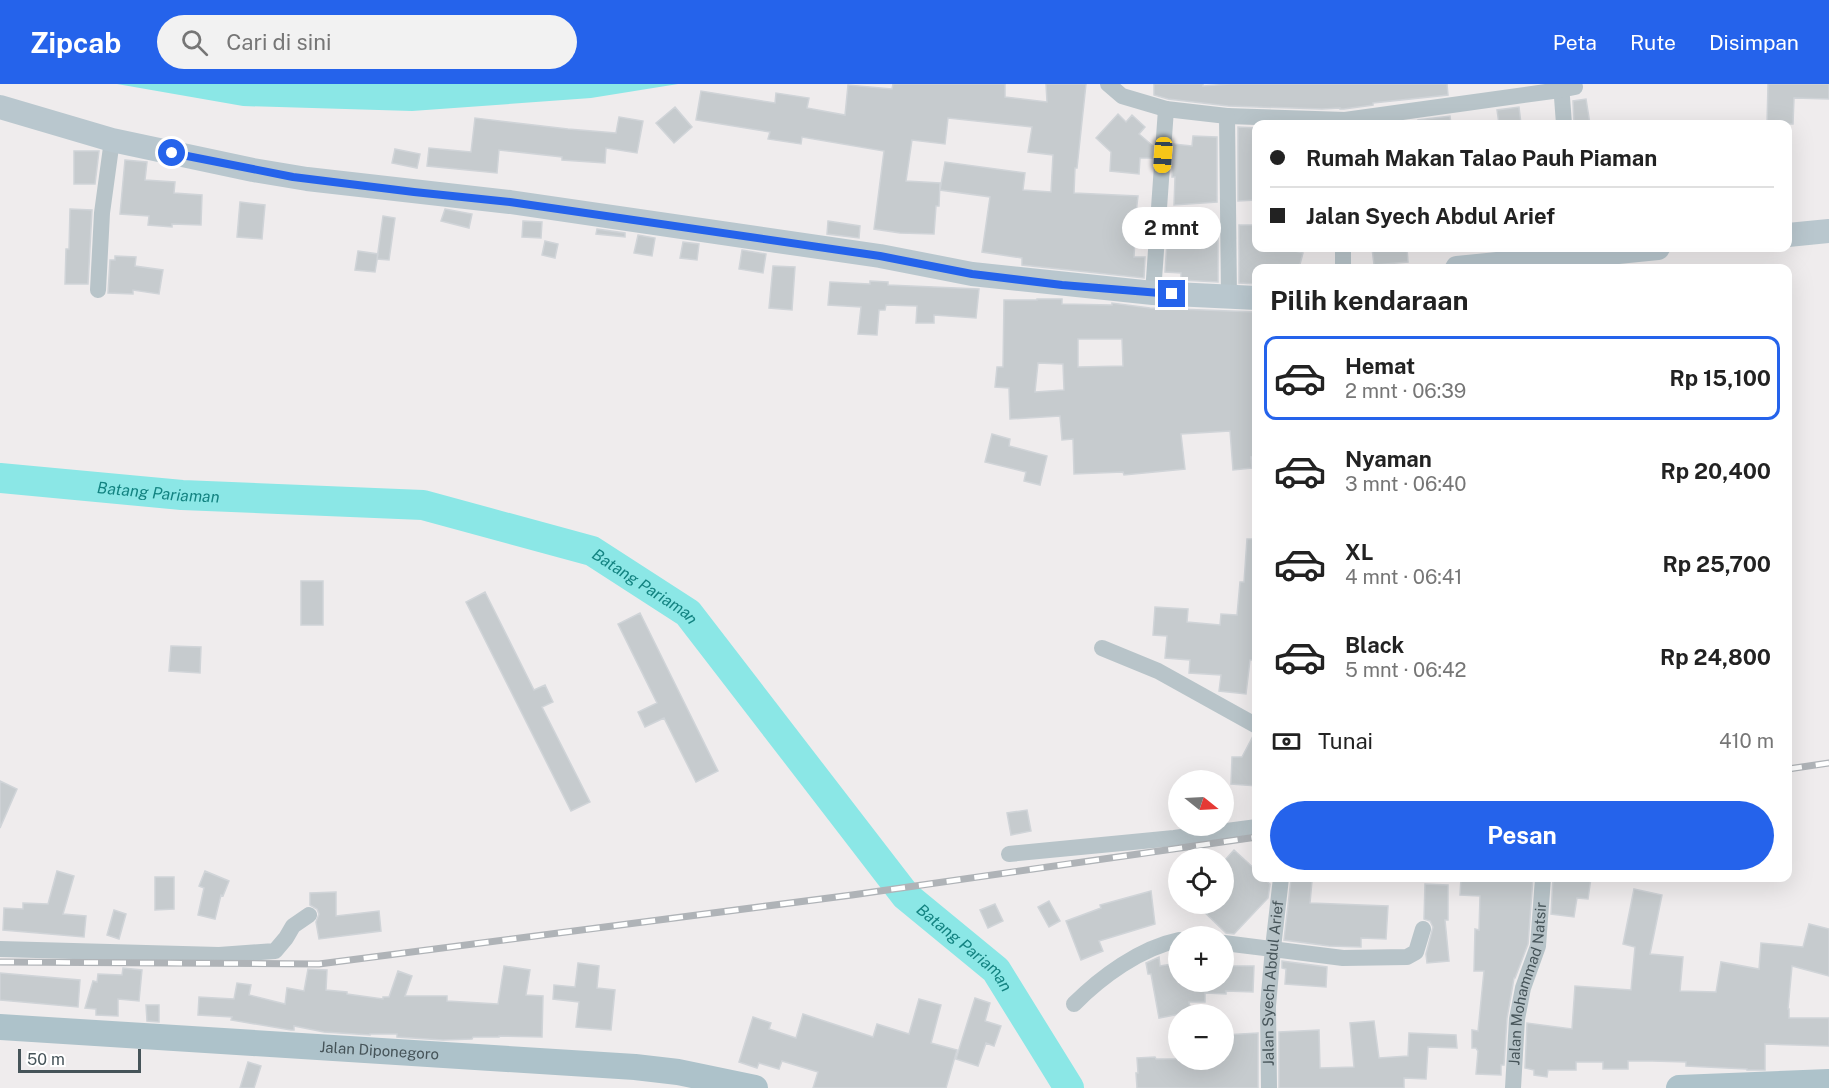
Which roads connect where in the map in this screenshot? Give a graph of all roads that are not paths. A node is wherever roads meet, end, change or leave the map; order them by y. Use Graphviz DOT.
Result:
graph roads {
  1 [pos="1108,84"];
  2 [pos="1565,87"];
  3 [pos="0,107"];
  4 [pos="1166,109"];
  5 [pos="1227,116"];
  6 [pos="1306,120"];
  7 [pos="1358,120"];
  8 [pos="1564,120"];
  9 [pos="112,140"];
  10 [pos="1829,231"];
  11 [pos="1792,235"];
  12 [pos="1618,252"];
  13 [pos="1497,264"];
  14 [pos="98,290"];
  15 [pos="1153,293"];
  16 [pos="1229,297"];
  17 [pos="1252,298"];
  18 [pos="1102,648"];
  19 [pos="1252,723"];
  20 [pos="1252,828"];
  21 [pos="1009,854"];
  22 [pos="1281,882"];
  23 [pos="1544,882"];
  24 [pos="309,915"];
  25 [pos="1423,929"];
  26 [pos="1168,944"];
  27 [pos="1234,944"];
  28 [pos="1273,948"];
  29 [pos="0,950"];
  30 [pos="1074,1004"];
  31 [pos="0,1028"];
  32 [pos="1829,1082"];
  33 [pos="755,1088"];
  34 [pos="1269,1088"];
  35 [pos="1513,1088"];
  36 [pos="1679,1088"];
  1 -- 4 [label="street"];
  2 -- 7 [label="street"];
  2 -- 8 [label="street"];
  3 -- 9 [label="street"];
  4 -- 5 [label="street"];
  4 -- 15 [label="street"];
  5 -- 6 [label="street"];
  5 -- 16 [label="street"];
  9 -- 14 [label="street"];
  9 -- 15 [label="street"];
  10 -- 11 [label="street"];
  12 -- 13 [label="street"];
  15 -- 16 [label="street"];
  16 -- 17 [label="street"];
  18 -- 19 [label="street"];
  20 -- 21 [label="street"];
  22 -- 28 [label="street, Jalan Syech Abdul Arief"];
  23 -- 35 [label="street, Jalan Mohammad Natsir"];
  24 -- 29 [label="street"];
  25 -- 28 [label="street"];
  26 -- 30 [label="street"];
  27 -- 28 [label="street"];
  28 -- 34 [label="street, Jalan Syech Abdul Arief"];
  31 -- 33 [label="main road, Jalan Diponegoro"];
  32 -- 36 [label="main road"];
}
